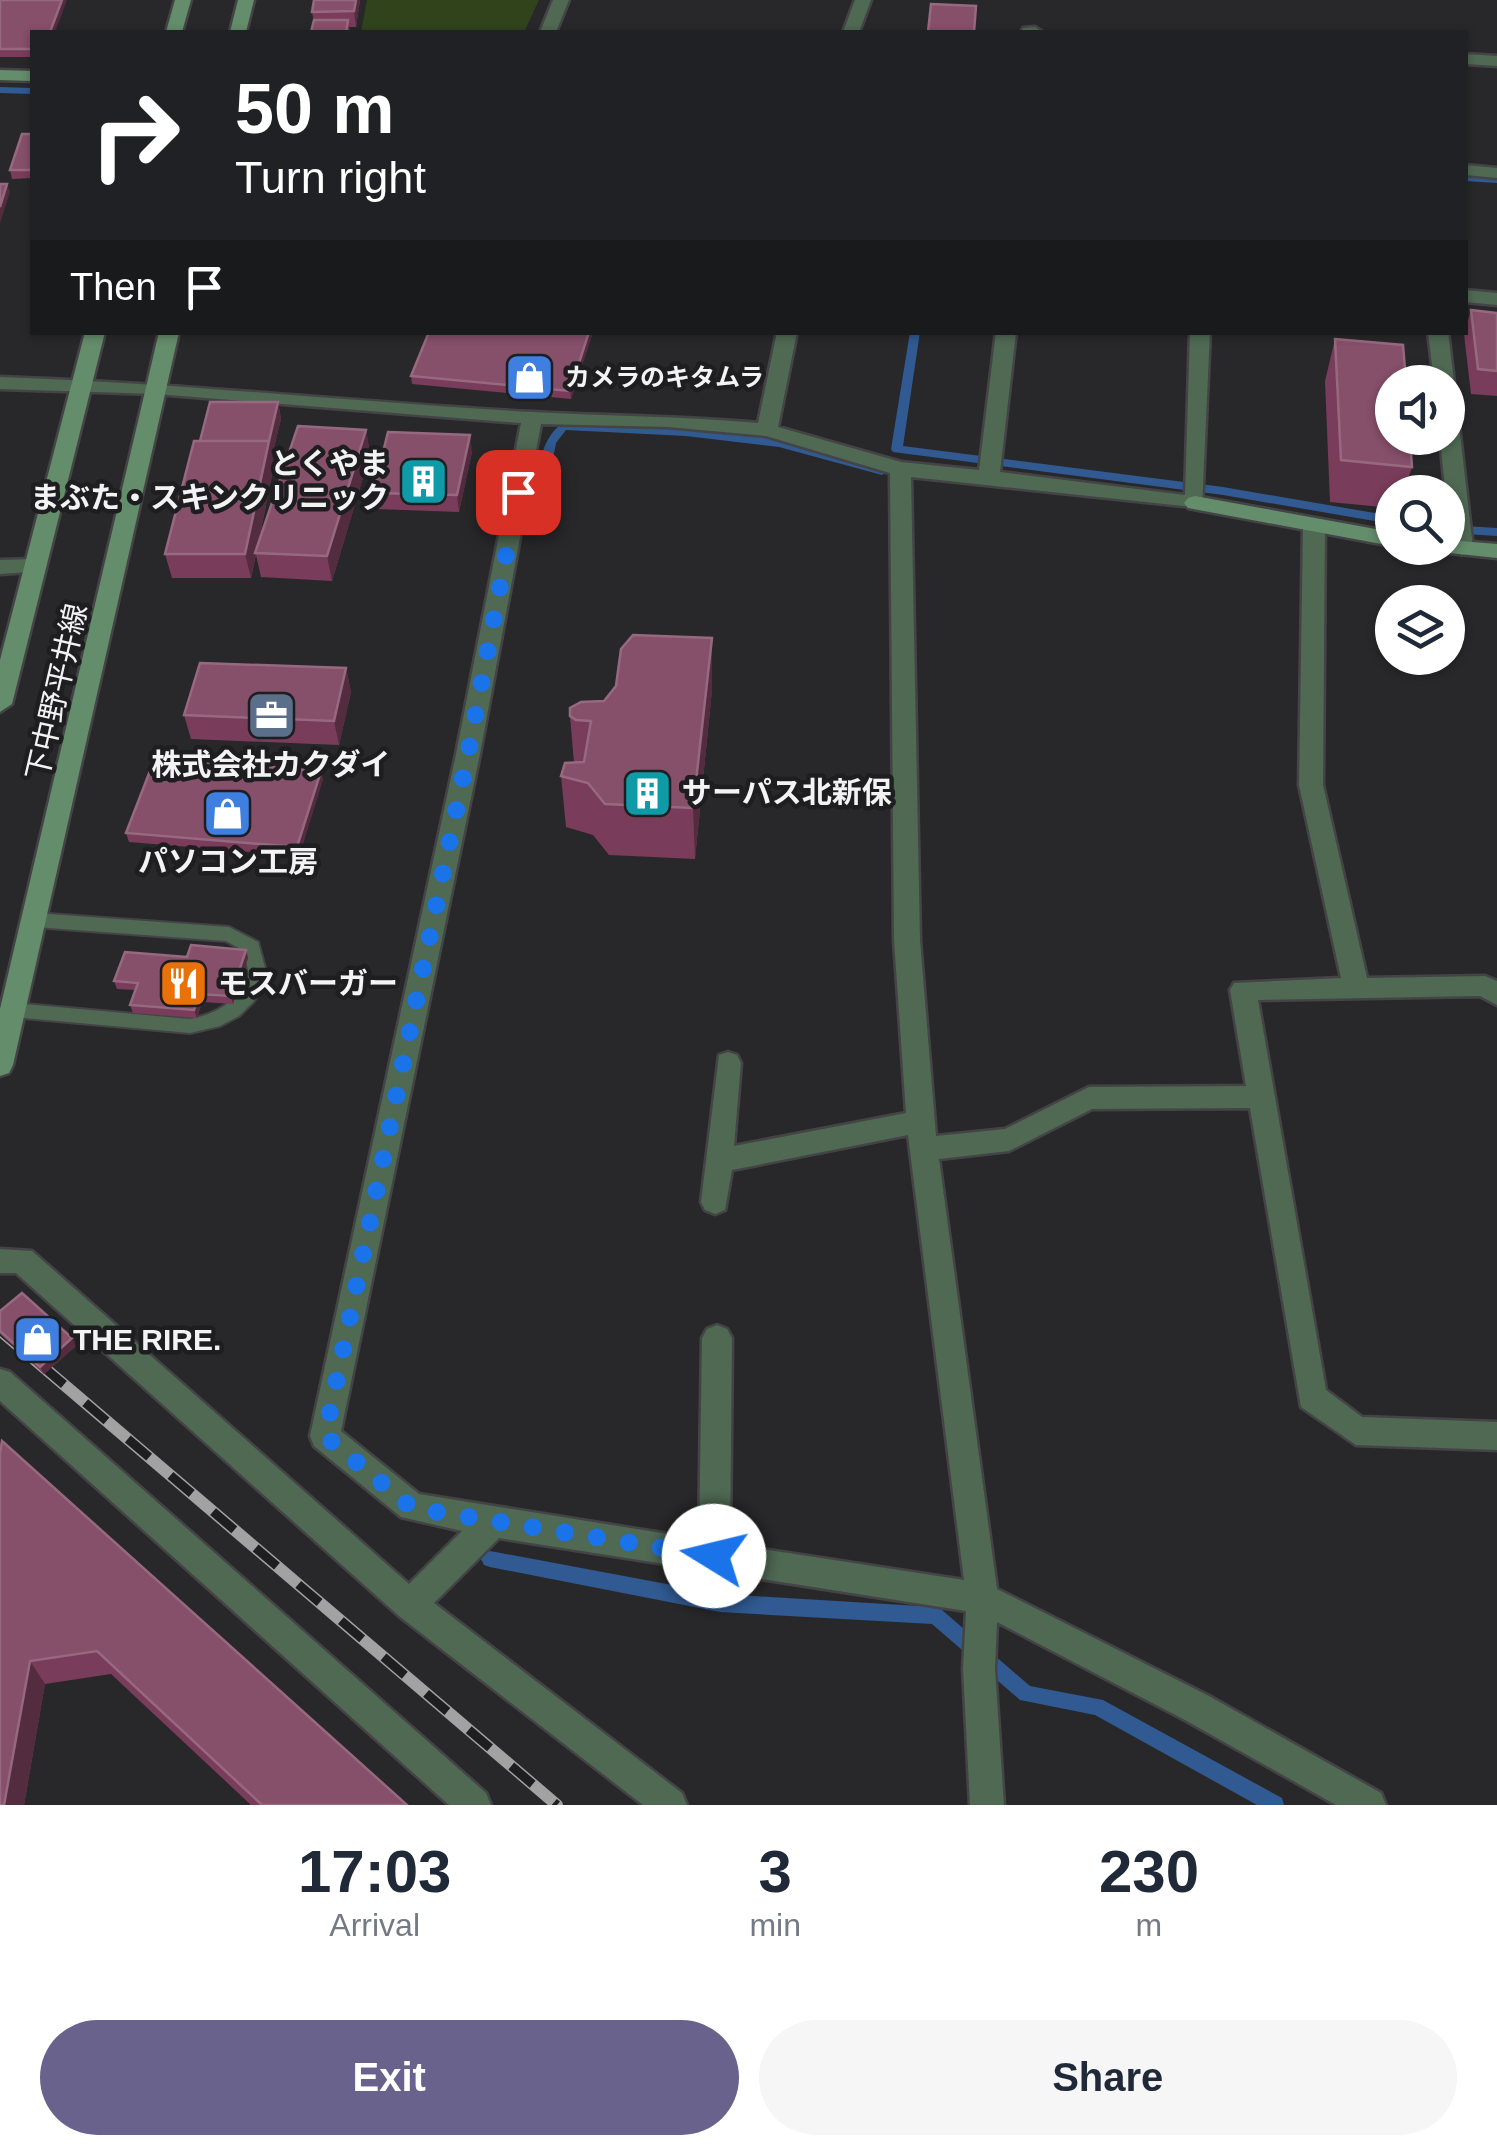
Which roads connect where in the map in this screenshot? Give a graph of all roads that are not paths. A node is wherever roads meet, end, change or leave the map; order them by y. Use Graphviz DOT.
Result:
graph roads {
  1 [pos="183,0"];
  2 [pos="246,0"];
  3 [pos="561,0"];
  4 [pos="863,0"];
  5 [pos="175,30"];
  6 [pos="238,30"];
  7 [pos="549,30"];
  8 [pos="852,30"];
  9 [pos="1468,60"];
  10 [pos="1497,61"];
  11 [pos="0,75"];
  12 [pos="30,76"];
  13 [pos="1468,170"];
  14 [pos="1497,172"];
  15 [pos="1468,296"];
  16 [pos="1497,299"];
  17 [pos="95,335"];
  18 [pos="168,335"];
  19 [pos="785,335"];
  20 [pos="1006,335"];
  21 [pos="1200,335"];
  22 [pos="1438,335"];
  23 [pos="1442,365"];
  24 [pos="0,383"];
  25 [pos="81,388"];
  26 [pos="156,388"];
  27 [pos="532,418"];
  28 [pos="767,430"];
  29 [pos="900,468"];
  30 [pos="990,468"];
  31 [pos="1195,493"];
  32 [pos="1314,526"];
  33 [pos="1375,536"];
  34 [pos="1465,540"];
  35 [pos="1497,551"];
  36 [pos="35,566"];
  37 [pos="0,567"];
  38 [pos="0,704"];
  39 [pos="34,920"];
  40 [pos="1356,987"];
  41 [pos="1497,995"];
  42 [pos="13,1010"];
  43 [pos="728,1063"];
  44 [pos="0,1065"];
  45 [pos="1261,1097"];
  46 [pos="921,1135"];
  47 [pos="719,1161"];
  48 [pos="715,1202"];
  49 [pos="0,1261"];
  50 [pos="716,1338"];
  51 [pos="0,1382"];
  52 [pos="1497,1436"];
  53 [pos="492,1522"];
  54 [pos="714,1556"];
  55 [pos="982,1598"];
  56 [pos="410,1605"];
  57 [pos="474,1805"];
  58 [pos="670,1805"];
  59 [pos="987,1805"];
  60 [pos="1370,1805"];
  1 -- 5 [label="street"];
  2 -- 6 [label="street"];
  3 -- 7 [label="street"];
  4 -- 8 [label="street"];
  9 -- 10 [label="street"];
  11 -- 12 [label="street"];
  13 -- 14 [label="street"];
  15 -- 16 [label="street"];
  17 -- 25 [label="street, 下中野平井線"];
  18 -- 26 [label="street, 下中野平井線"];
  19 -- 28 [label="street"];
  20 -- 30 [label="street"];
  21 -- 31 [label="street"];
  22 -- 23 [label="street"];
  24 -- 25 [label="street"];
  25 -- 26 [label="street"];
  25 -- 36 [label="street, 下中野平井線"];
  26 -- 27 [label="street"];
  26 -- 39 [label="street, 下中野平井線"];
  27 -- 28 [label="street"];
  27 -- 53 [label="street"];
  28 -- 29 [label="street"];
  29 -- 30 [label="street"];
  29 -- 46 [label="street"];
  30 -- 31 [label="street"];
  31 -- 32 [label="street"];
  32 -- 33 [label="street"];
  32 -- 40 [label="street"];
  34 -- 35 [label="street"];
  36 -- 37 [label="street"];
  36 -- 38 [label="street, 下中野平井線"];
  39 -- 42 [label="street, 下中野平井線"];
  39 -- 42 [label="lane"];
  40 -- 41 [label="street"];
  40 -- 45 [label="street"];
  42 -- 44 [label="street, 下中野平井線"];
  43 -- 47 [label="street"];
  45 -- 46 [label="street"];
  45 -- 52 [label="street"];
  46 -- 47 [label="street"];
  46 -- 55 [label="street"];
  47 -- 48 [label="street"];
  49 -- 56 [label="street"];
  50 -- 54 [label="street"];
  51 -- 57 [label="street"];
  53 -- 54 [label="street"];
  53 -- 56 [label="street"];
  54 -- 55 [label="street"];
  55 -- 59 [label="street"];
  55 -- 60 [label="street"];
  56 -- 58 [label="street"];
}
